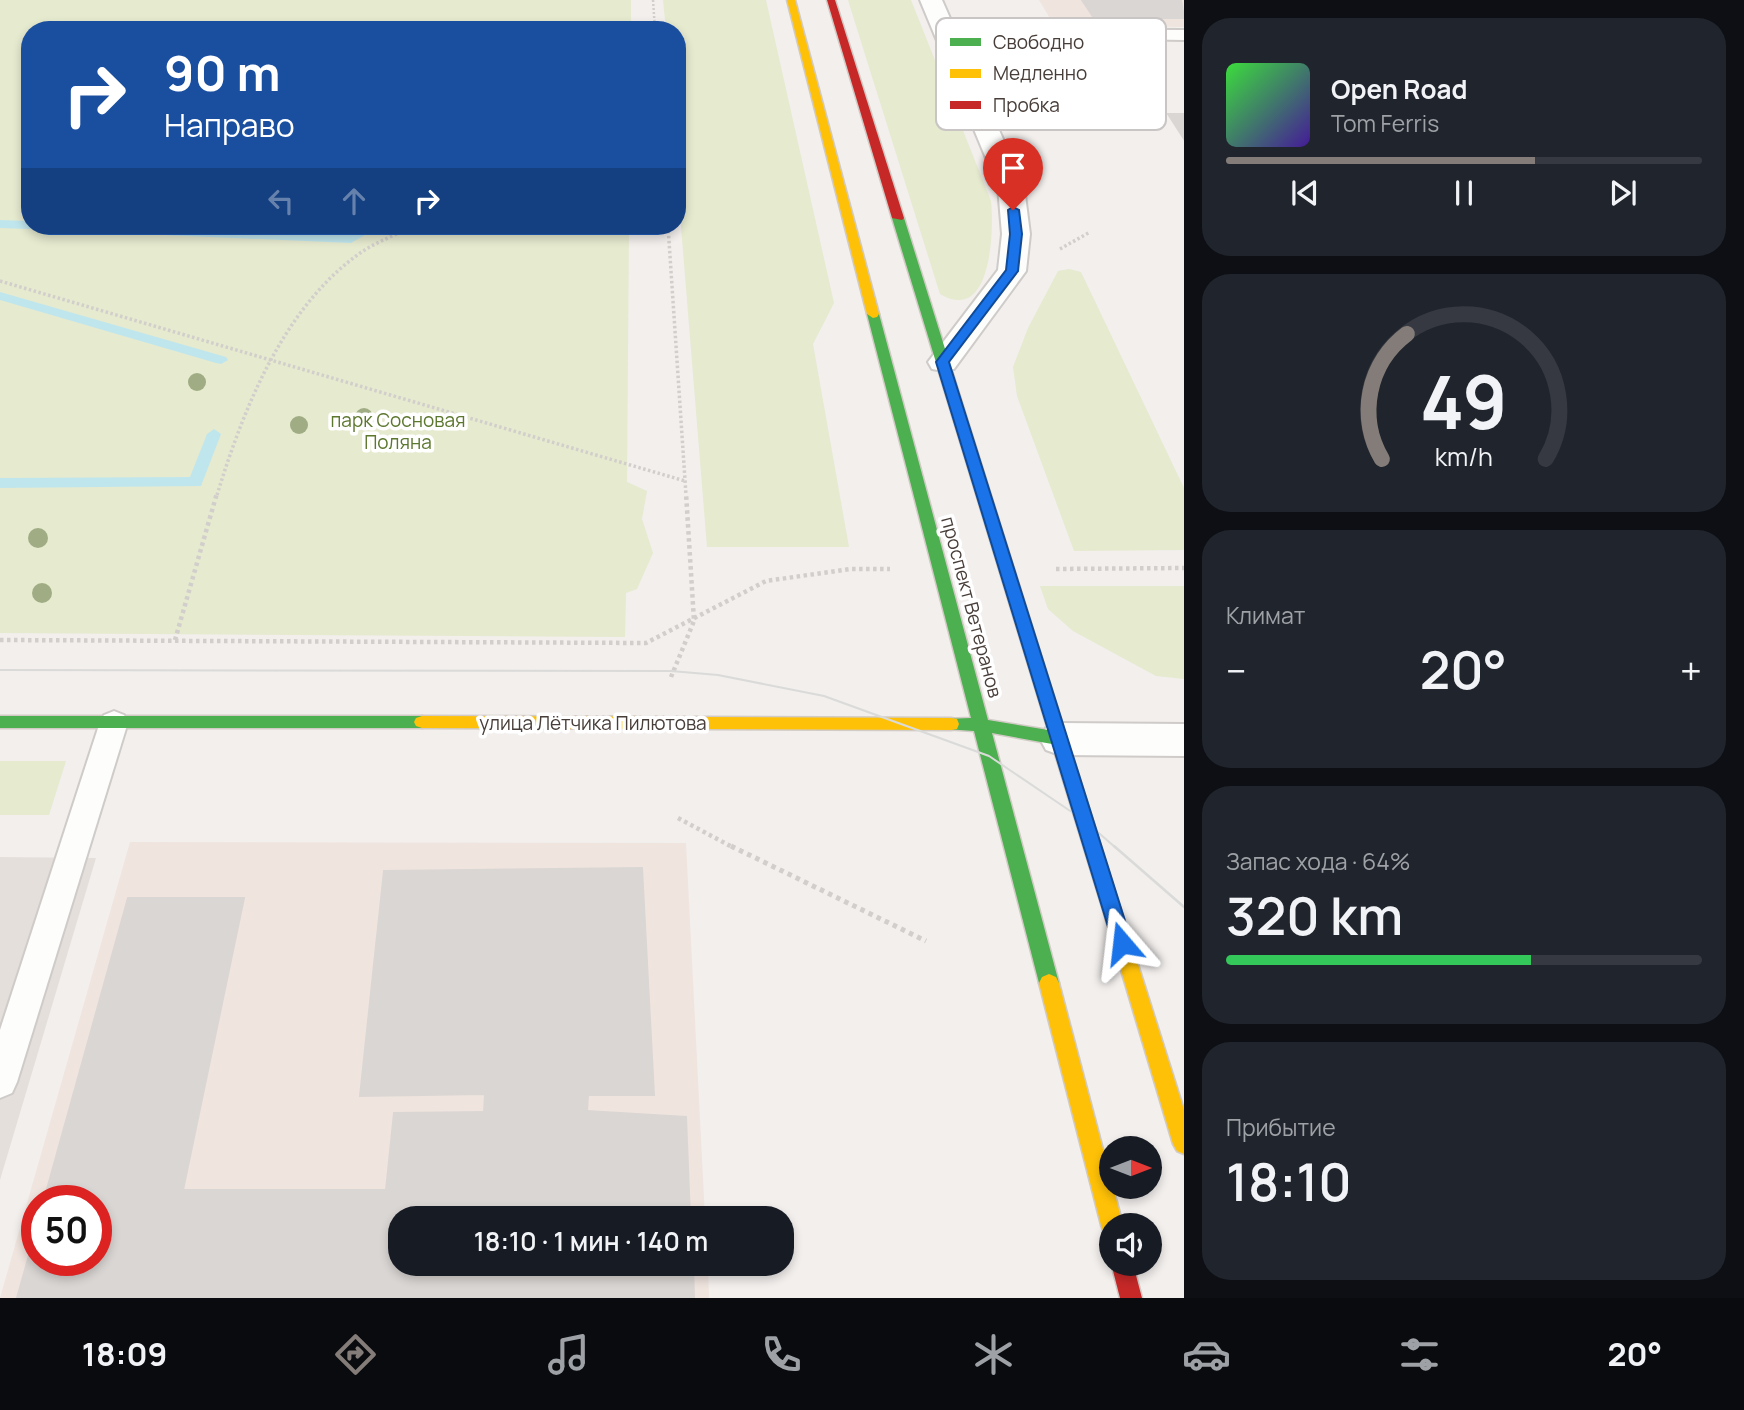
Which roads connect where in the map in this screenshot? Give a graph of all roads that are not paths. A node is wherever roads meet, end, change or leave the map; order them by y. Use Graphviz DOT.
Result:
graph roads {
  1 [pos="791,0"];
  2 [pos="831,0"];
  3 [pos="931,0"];
  4 [pos="939,18"];
  5 [pos="1166,35"];
  6 [pos="1184,35"];
  7 [pos="987,130"];
  8 [pos="943,362"];
  9 [pos="0,722"];
  10 [pos="114,722"];
  11 [pos="981,724"];
  12 [pos="1060,739"];
  13 [pos="1184,740"];
  14 [pos="6,1047"];
  15 [pos="0,1082"];
  16 [pos="1184,1144"];
  17 [pos="1109,1213"];
  18 [pos="1125,1276"];
  19 [pos="1131,1298"];
  1 -- 11 [label="main road, проспект Ветеранов"];
  2 -- 8 [label="main road"];
  3 -- 4 [label="street"];
  5 -- 6 [label="lane"];
  7 -- 8 [label="street"];
  8 -- 12 [label="main road"];
  9 -- 10 [label="main road, улица Лётчика Пилютова"];
  10 -- 11 [label="main road, улица Лётчика Пилютова"];
  10 -- 14 [label="lane"];
  11 -- 12 [label="main road, улица Лётчика Пилютова"];
  11 -- 17 [label="main road, проспект Ветеранов"];
  12 -- 13 [label="street, улица Лётчика Пилютова"];
  12 -- 16 [label="main road"];
  14 -- 15 [label="lane"];
  18 -- 19 [label="main road"];
}
